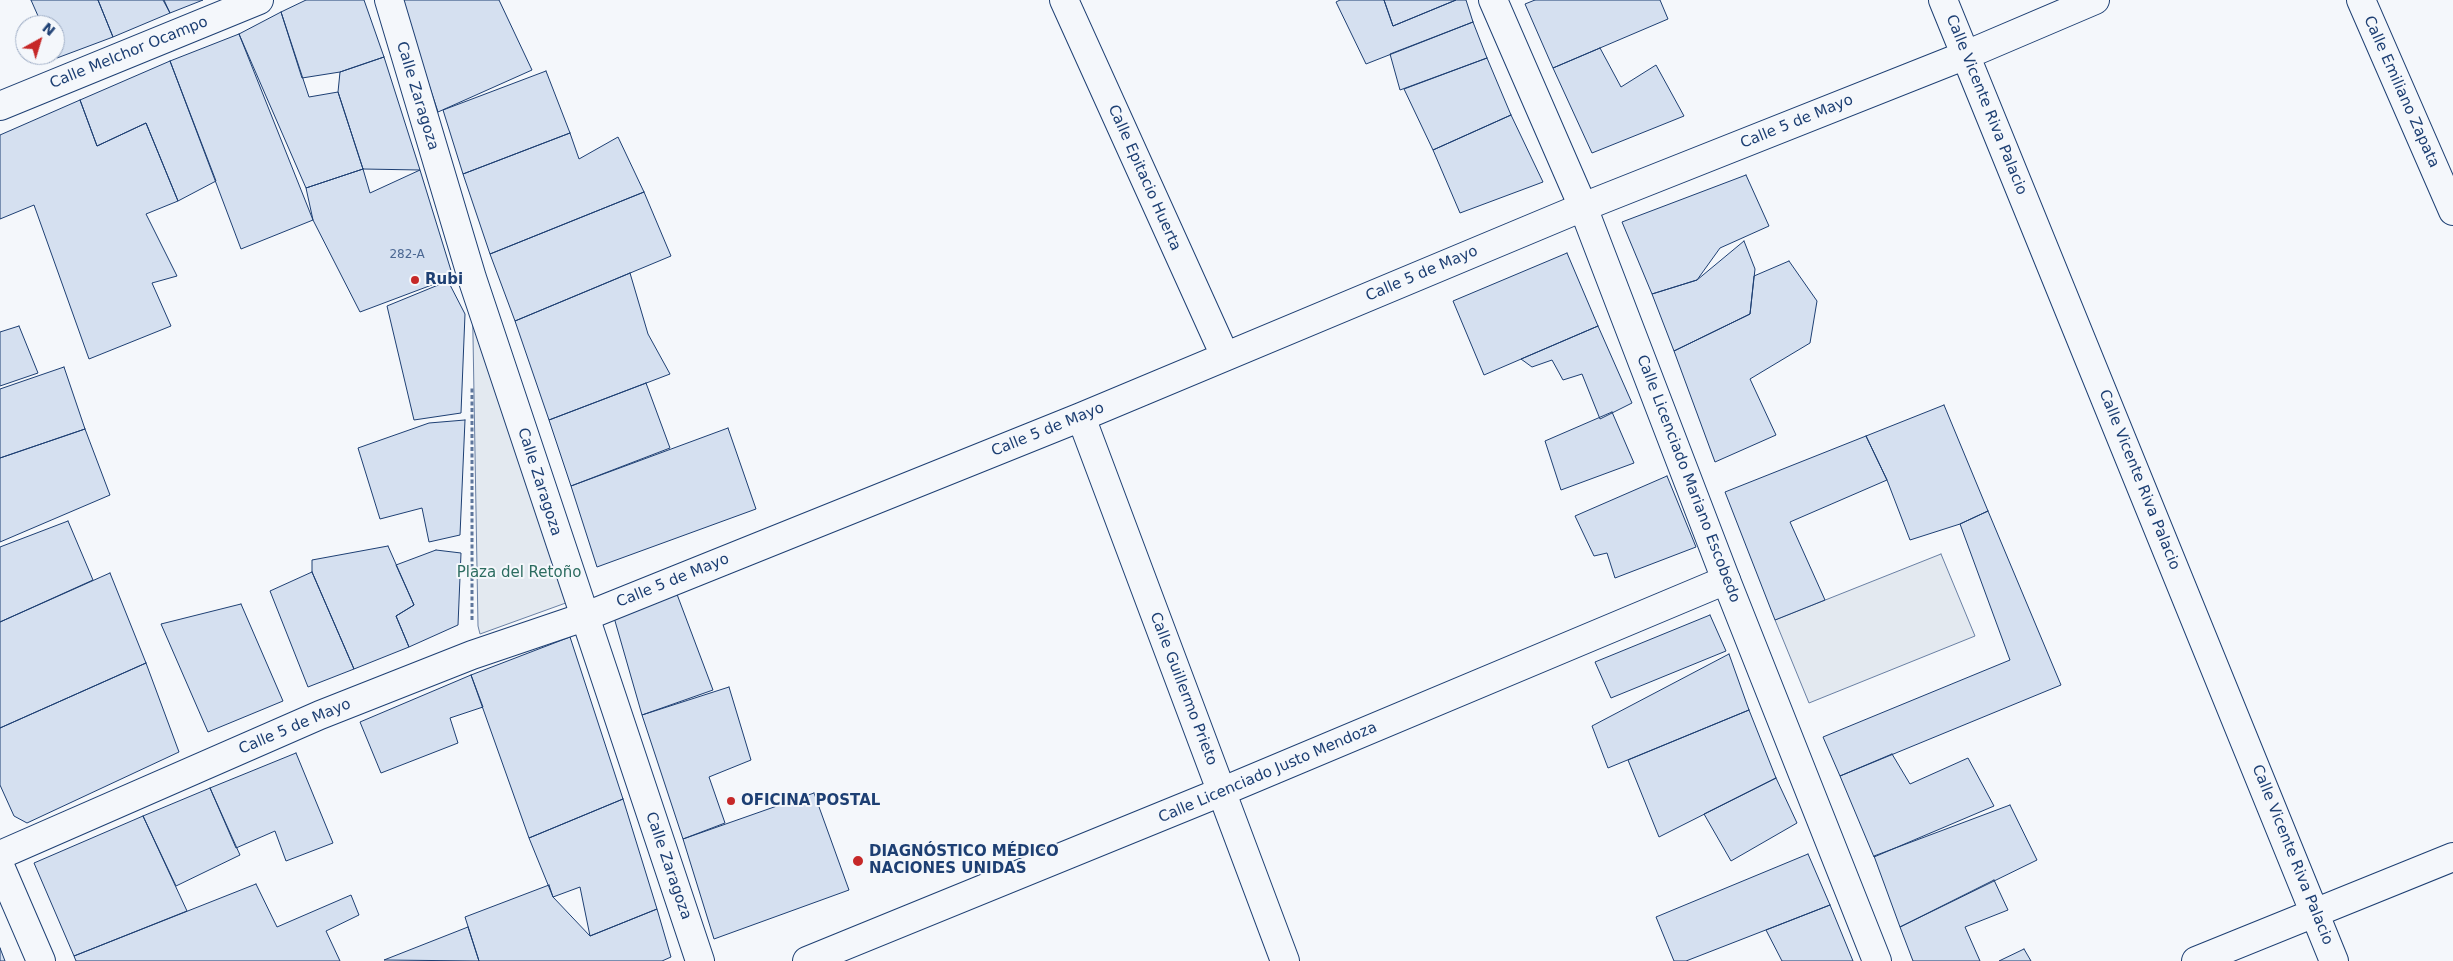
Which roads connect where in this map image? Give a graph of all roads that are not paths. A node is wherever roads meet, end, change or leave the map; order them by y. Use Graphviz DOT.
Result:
graph roads {
  1 [pos="259,0"];
  2 [pos="389,0"];
  3 [pos="1064,0"];
  4 [pos="1493,0"];
  5 [pos="1943,0"];
  6 [pos="2095,0"];
  7 [pos="2361,0"];
  8 [pos="1966,55"];
  9 [pos="0,106"];
  10 [pos="1583,207"];
  11 [pos="2453,211"];
  12 [pos="1225,356"];
  13 [pos="1081,417"];
  14 [pos="1726,580"];
  15 [pos="584,617"];
  16 [pos="1222,792"];
  17 [pos="0,854"];
  18 [pos="2453,857"];
  19 [pos="0,866"];
  20 [pos="2316,912"];
  21 [pos="40,961"];
  22 [pos="700,961"];
  23 [pos="807,961"];
  24 [pos="1286,961"];
  25 [pos="1877,961"];
  26 [pos="2196,961"];
  27 [pos="2334,961"];
  1 -- 9 [label="street, Calle Melchor Ocampo"];
  2 -- 15 [label="street, Calle Zaragoza"];
  3 -- 12 [label="street, Calle Epitacio Huerta"];
  4 -- 10 [label="street, Calle Licenciado Mariano Escobedo"];
  5 -- 8 [label="street, Calle Vicente Riva Palacio"];
  6 -- 8 [label="street, Calle 5 de Mayo"];
  7 -- 11 [label="street, Calle Emiliano Zapata"];
  8 -- 10 [label="street, Calle 5 de Mayo"];
  8 -- 20 [label="street, Calle Vicente Riva Palacio"];
  10 -- 12 [label="street, Calle 5 de Mayo"];
  10 -- 14 [label="street, Calle Licenciado Mariano Escobedo"];
  12 -- 13 [label="street, Calle 5 de Mayo"];
  13 -- 15 [label="street, Calle 5 de Mayo"];
  13 -- 16 [label="street, Calle Guillermo Prieto"];
  14 -- 16 [label="street, Calle Licenciado Justo Mendoza"];
  14 -- 25 [label="street, Calle Licenciado Mariano Escobedo"];
  15 -- 17 [label="street, Calle 5 de Mayo"];
  15 -- 22 [label="street, Calle Zaragoza"];
  16 -- 23 [label="street, Calle Licenciado Justo Mendoza"];
  16 -- 24 [label="street, Calle Guillermo Prieto"];
  18 -- 20 [label="street"];
  19 -- 21 [label="street"];
  20 -- 26 [label="street"];
  20 -- 27 [label="street, Calle Vicente Riva Palacio"];
}
